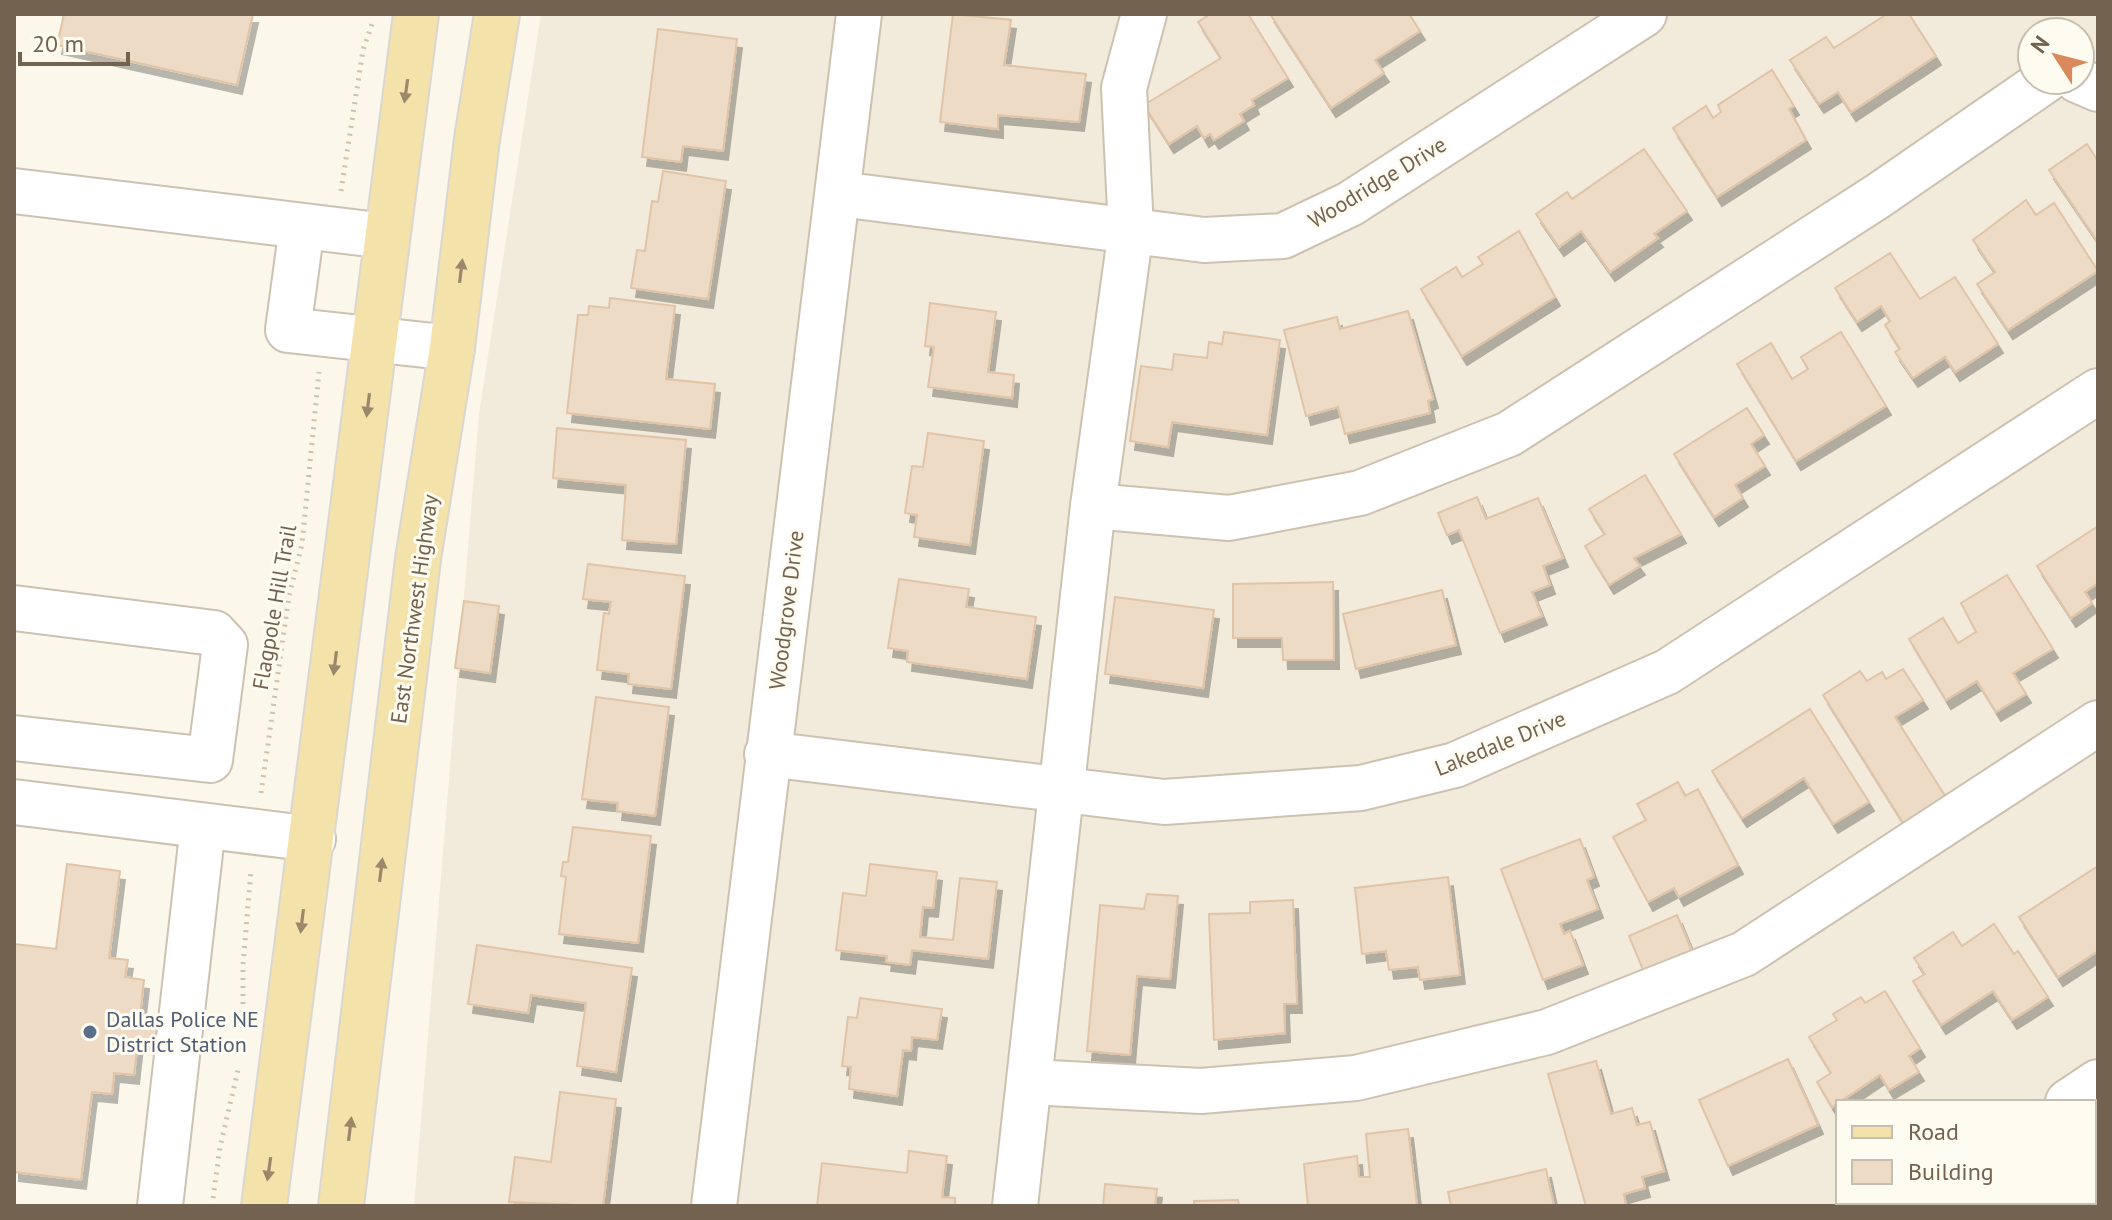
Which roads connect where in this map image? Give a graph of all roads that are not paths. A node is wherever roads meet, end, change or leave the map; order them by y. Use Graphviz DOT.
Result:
graph roads {
  1 [pos="416,14"];
  2 [pos="497,14"];
  3 [pos="859,14"];
  4 [pos="1144,14"];
  5 [pos="1644,14"];
  6 [pos="2023,96"];
  7 [pos="14,191"];
  8 [pos="839,194"];
  9 [pos="320,230"];
  10 [pos="1131,230"];
  11 [pos="386,236"];
  12 [pos="376,340"];
  13 [pos="452,348"];
  14 [pos="2098,391"];
  15 [pos="1093,506"];
  16 [pos="14,608"];
  17 [pos="2098,723"];
  18 [pos="14,738"];
  19 [pos="767,754"];
  20 [pos="1060,791"];
  21 [pos="14,802"];
  22 [pos="203,826"];
  23 [pos="313,839"];
  24 [pos="1030,1082"];
  25 [pos="2098,1082"];
  26 [pos="2071,1100"];
  27 [pos="160,1206"];
  28 [pos="264,1206"];
  29 [pos="341,1206"];
  30 [pos="714,1206"];
  31 [pos="1015,1206"];
  1 -- 11 [label="main road, one-way"];
  13 -- 2 [label="main road, East Northwest Highway, one-way"];
  3 -- 8 [label="street, Woodgrove Drive"];
  4 -- 10 [label="street"];
  5 -- 10 [label="street, Woodridge Drive"];
  6 -- 15 [label="street"];
  7 -- 9 [label="street"];
  8 -- 10 [label="street, Woodridge Drive"];
  8 -- 19 [label="street, Woodgrove Drive"];
  9 -- 11 [label="street"];
  9 -- 12 [label="street"];
  10 -- 15 [label="street"];
  11 -- 12 [label="main road"];
  12 -- 13 [label="street"];
  12 -- 23 [label="main road, one-way"];
  29 -- 13 [label="main road, East Northwest Highway, one-way"];
  14 -- 20 [label="street, Lakedale Drive"];
  15 -- 20 [label="street"];
  16 -- 18 [label="street"];
  17 -- 24 [label="street"];
  19 -- 20 [label="street, Lakedale Drive"];
  19 -- 30 [label="street, Woodgrove Drive"];
  20 -- 24 [label="street"];
  21 -- 22 [label="street"];
  22 -- 23 [label="street"];
  22 -- 27 [label="street"];
  23 -- 28 [label="main road, one-way"];
  24 -- 31 [label="street"];
  25 -- 26 [label="street"];
}
